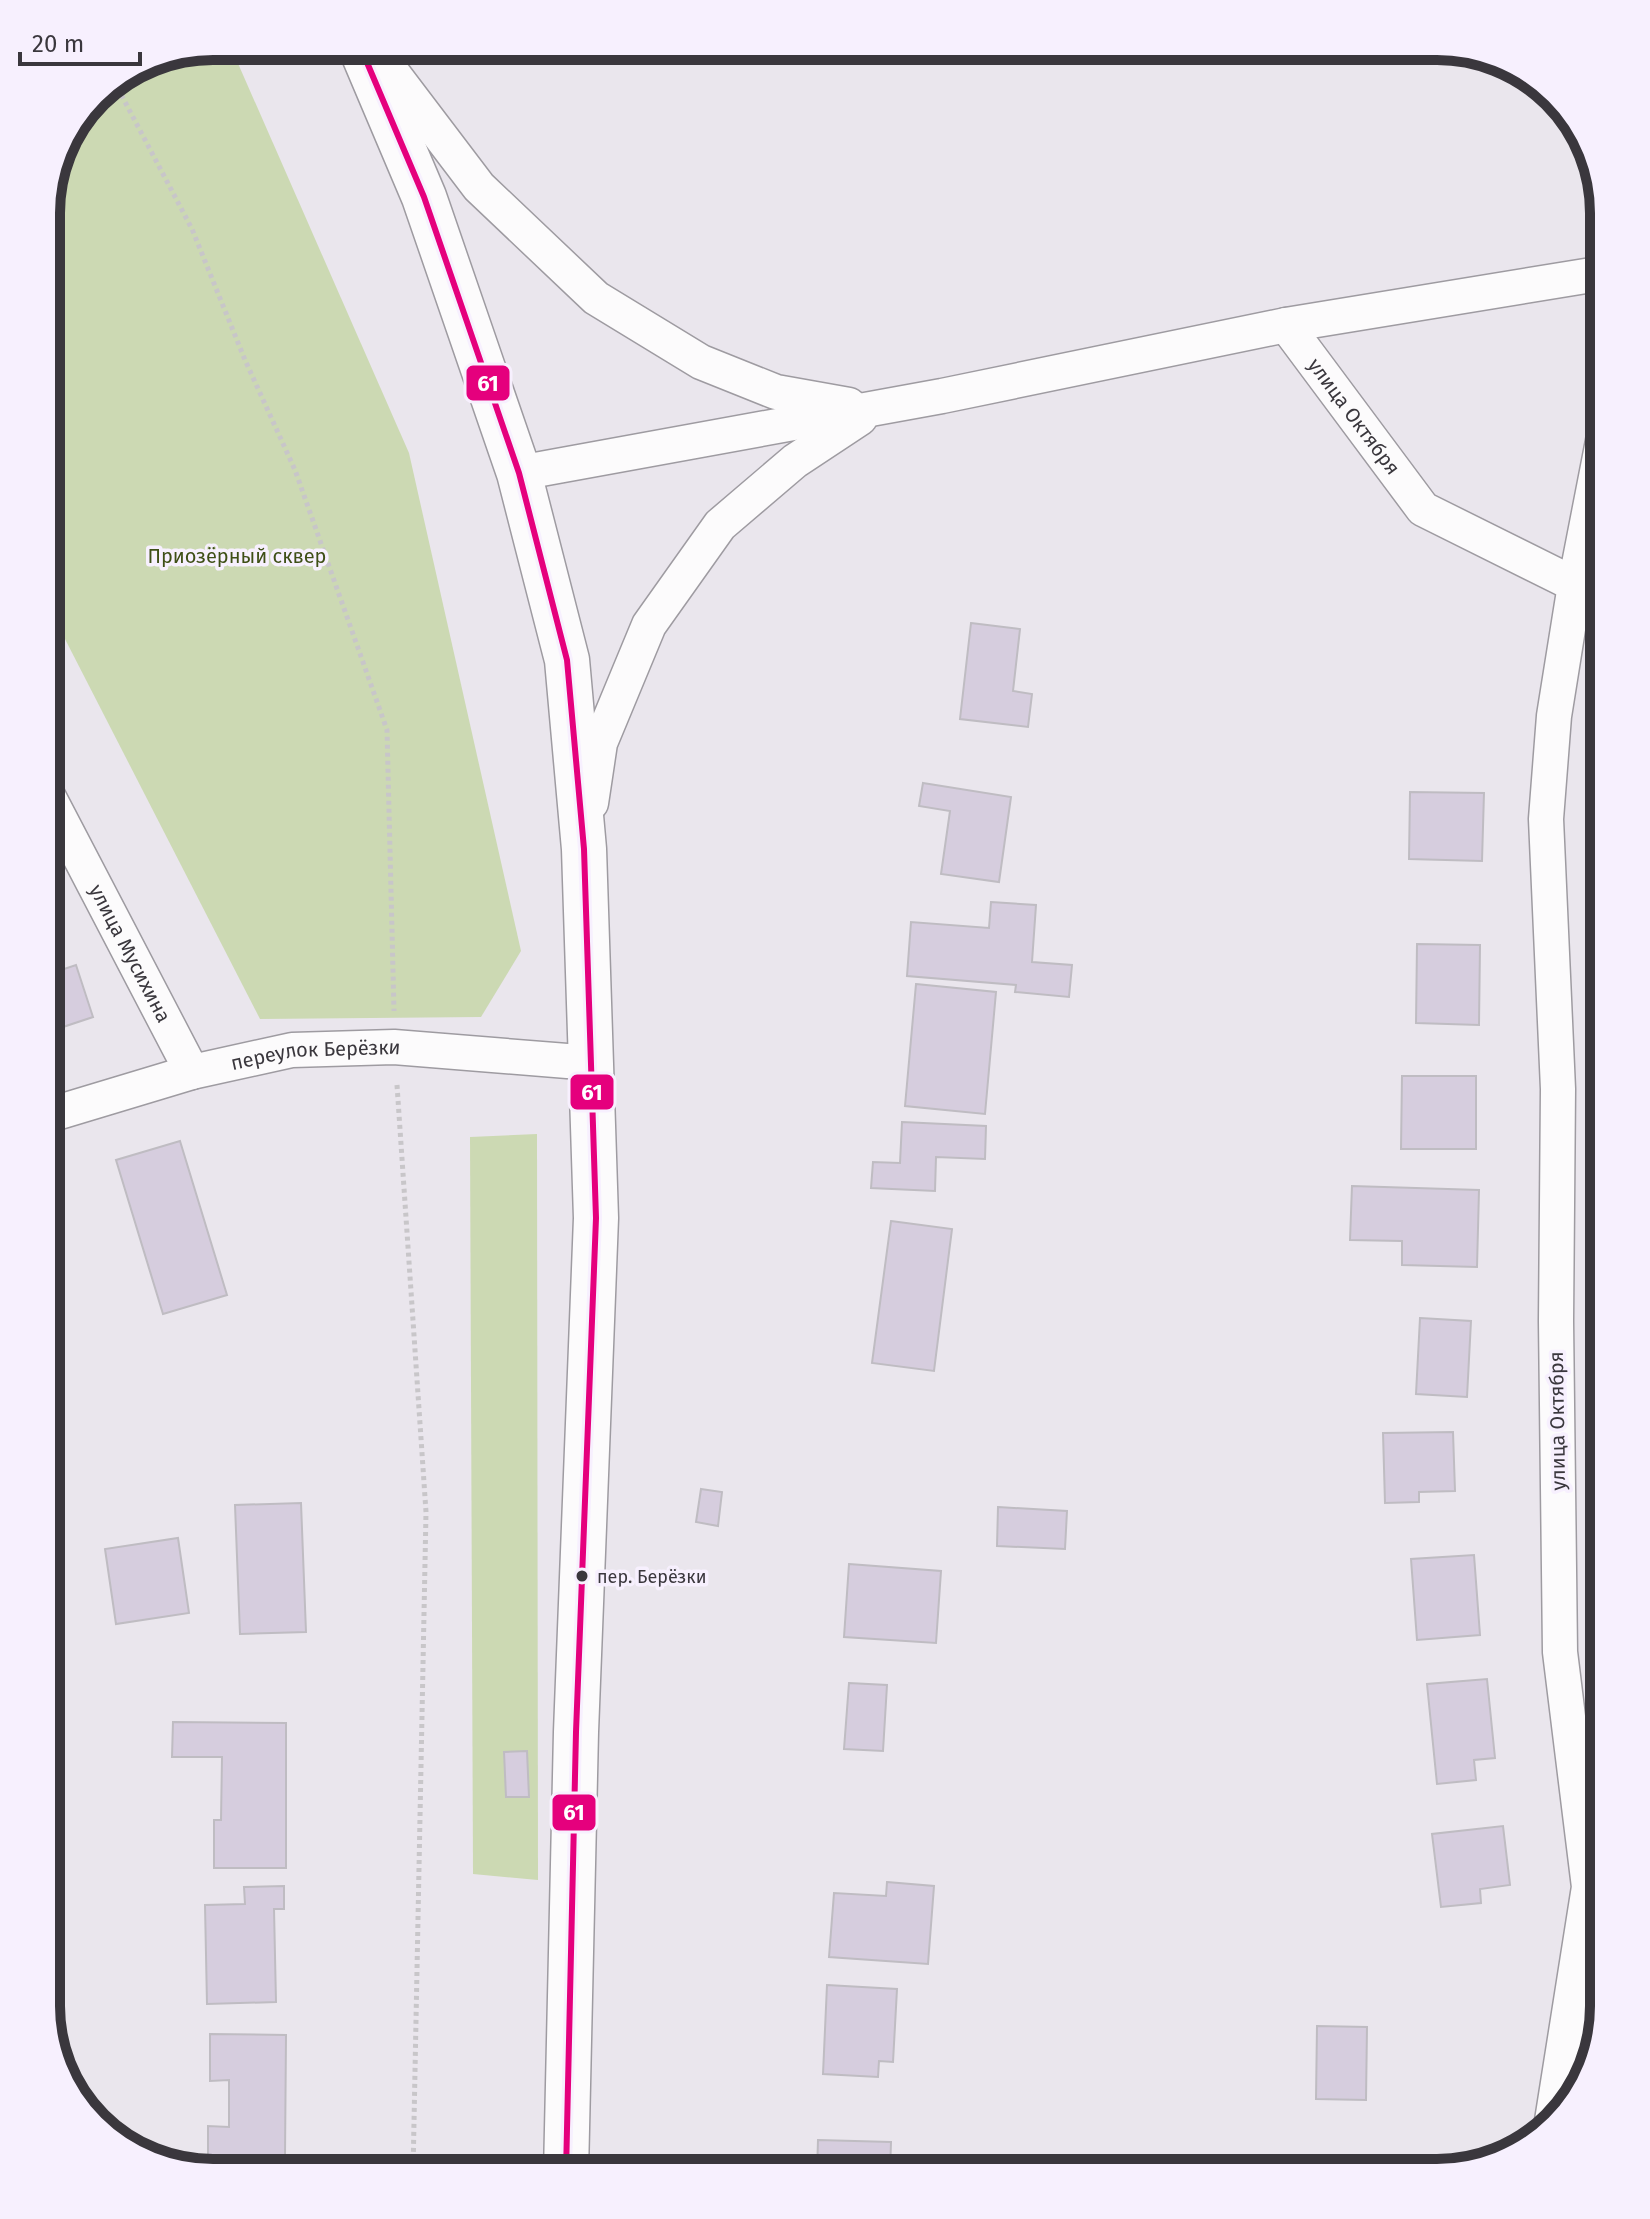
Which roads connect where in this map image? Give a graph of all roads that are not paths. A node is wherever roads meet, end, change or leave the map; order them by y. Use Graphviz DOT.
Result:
graph roads {
  1 [pos="366,60"];
  2 [pos="383,60"];
  3 [pos="1590,275"];
  4 [pos="1286,325"];
  5 [pos="873,409"];
  6 [pos="519,473"];
  7 [pos="1589,592"];
  8 [pos="60,819"];
  9 [pos="584,849"];
  10 [pos="592,1063"];
  11 [pos="192,1072"];
  12 [pos="60,1112"];
  13 [pos="1590,1847"];
  14 [pos="1590,1918"];
  15 [pos="1556,2102"];
  16 [pos="566,2159"];
  1 -- 6 [label="main road"];
  2 -- 5 [label="street"];
  3 -- 4 [label="street"];
  4 -- 5 [label="street"];
  4 -- 7 [label="street, улица Октября"];
  5 -- 6 [label="street"];
  5 -- 9 [label="street"];
  6 -- 9 [label="main road"];
  7 -- 13 [label="street, улица Октября"];
  8 -- 11 [label="street, улица Мусихина"];
  9 -- 10 [label="main road"];
  10 -- 11 [label="street, переулок Берёзки"];
  10 -- 16 [label="main road"];
  11 -- 12 [label="street, переулок Берёзки"];
  14 -- 15 [label="street, улица Октября"];
}
